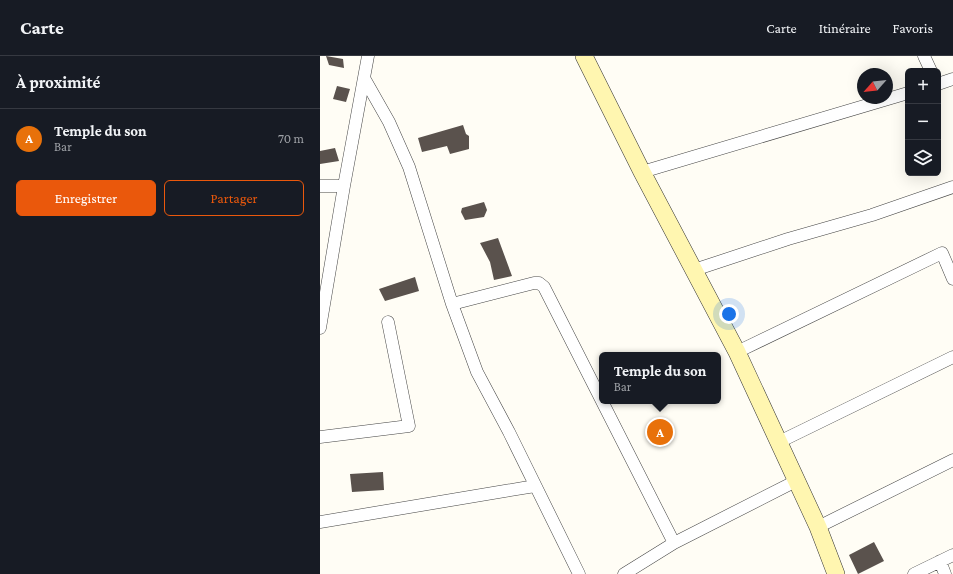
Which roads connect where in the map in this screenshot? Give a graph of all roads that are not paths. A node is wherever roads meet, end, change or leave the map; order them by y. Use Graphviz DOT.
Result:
graph roads {
  1 [pos="368,56"];
  2 [pos="584,56"];
  3 [pos="924,56"];
  4 [pos="930,68"];
  5 [pos="364,78"];
  6 [pos="953,79"];
  7 [pos="941,83"];
  8 [pos="905,94"];
  9 [pos="642,172"];
  10 [pos="320,186"];
  11 [pos="344,186"];
  12 [pos="953,187"];
  13 [pos="694,270"];
  14 [pos="953,278"];
  15 [pos="452,304"];
  16 [pos="322,309"];
  17 [pos="388,322"];
  18 [pos="320,328"];
  19 [pos="737,352"];
  20 [pos="953,357"];
  21 [pos="599,395"];
  22 [pos="603,404"];
  23 [pos="320,437"];
  24 [pos="779,442"];
  25 [pos="953,460"];
  26 [pos="796,481"];
  27 [pos="535,486"];
  28 [pos="320,522"];
  29 [pos="818,527"];
  30 [pos="674,543"];
  31 [pos="953,554"];
  32 [pos="940,561"];
  33 [pos="579,574"];
  34 [pos="624,574"];
  35 [pos="836,574"];
  36 [pos="914,574"];
  37 [pos="945,574"];
  1 -- 5 [label="street"];
  2 -- 9 [label="main road"];
  3 -- 4 [label="street"];
  5 -- 11 [label="street"];
  5 -- 15 [label="street"];
  6 -- 7 [label="street"];
  8 -- 9 [label="street"];
  9 -- 13 [label="main road"];
  10 -- 11 [label="street"];
  11 -- 16 [label="street"];
  12 -- 13 [label="street"];
  13 -- 19 [label="main road"];
  14 -- 19 [label="street"];
  15 -- 21 [label="street"];
  15 -- 27 [label="street"];
  16 -- 18 [label="street"];
  17 -- 23 [label="street"];
  19 -- 24 [label="main road"];
  20 -- 24 [label="street"];
  22 -- 30 [label="street"];
  24 -- 26 [label="main road"];
  25 -- 29 [label="street"];
  26 -- 29 [label="main road"];
  26 -- 30 [label="street"];
  27 -- 28 [label="street"];
  27 -- 33 [label="street"];
  29 -- 35 [label="main road"];
  30 -- 34 [label="street"];
  31 -- 32 [label="street"];
  32 -- 36 [label="street"];
  32 -- 37 [label="street"];
}
